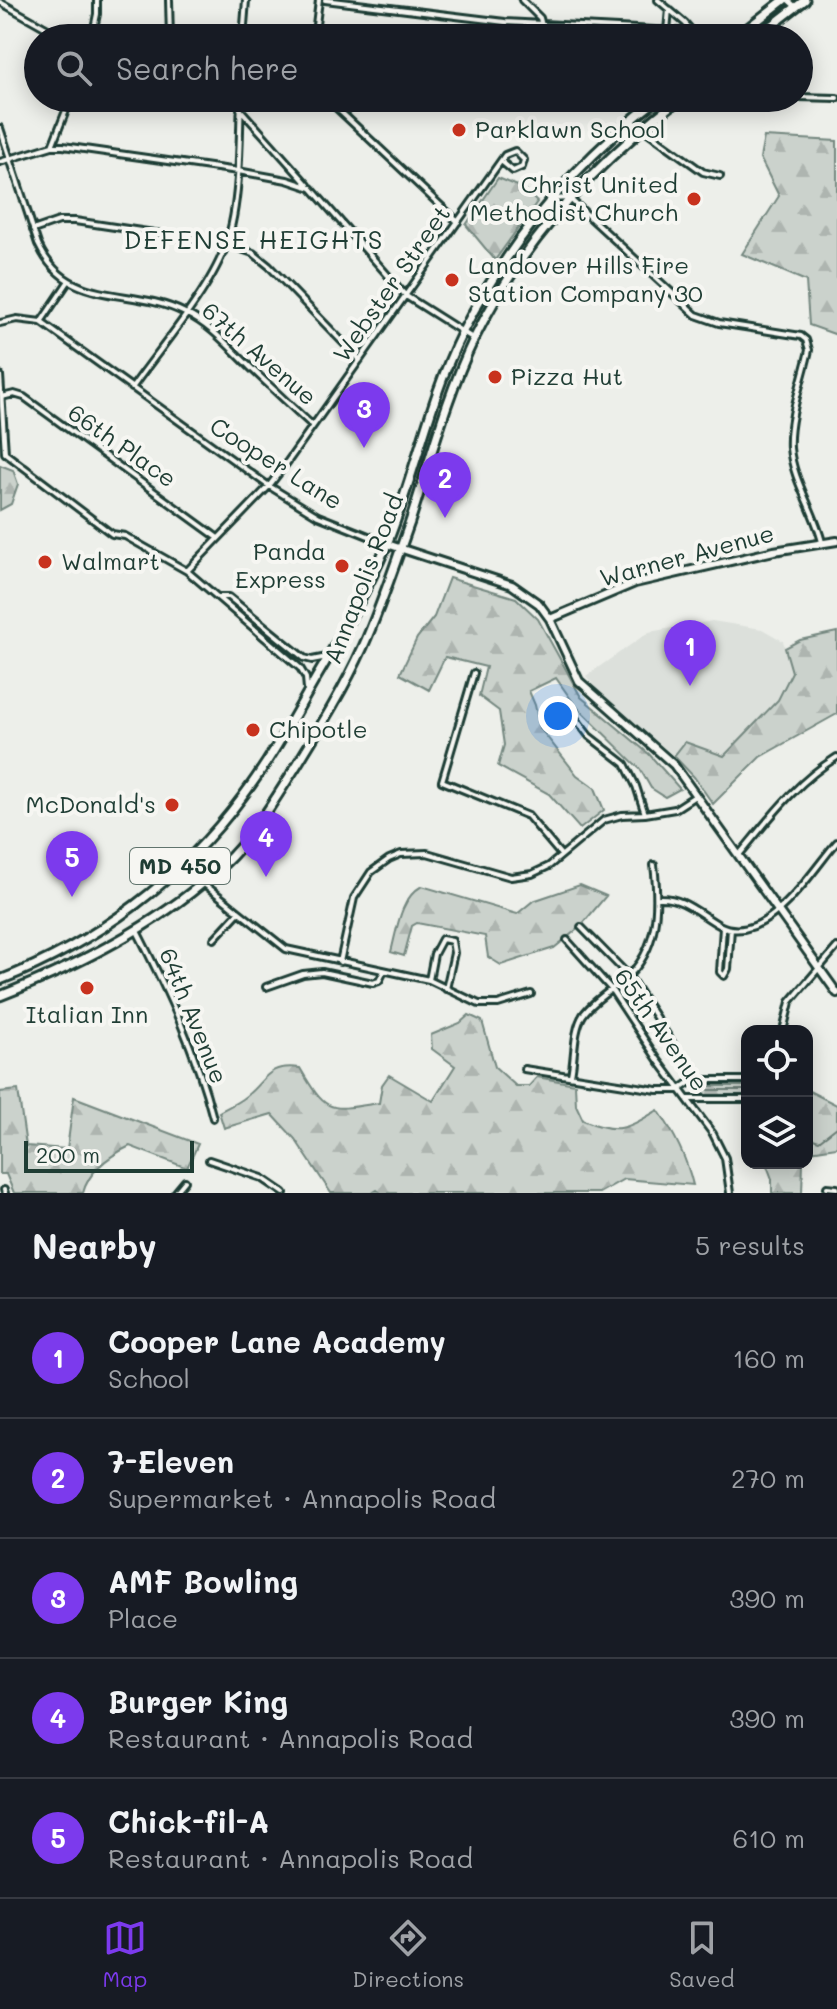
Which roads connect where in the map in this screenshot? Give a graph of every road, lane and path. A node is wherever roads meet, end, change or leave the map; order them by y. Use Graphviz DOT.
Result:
graph roads {
  1 [pos="97,0"];
  2 [pos="169,0"];
  3 [pos="246,0"];
  4 [pos="319,0"];
  5 [pos="325,0"];
  6 [pos="522,0"];
  7 [pos="658,0"];
  8 [pos="786,0"];
  9 [pos="805,0"];
  10 [pos="0,2"];
  11 [pos="796,7"];
  12 [pos="669,9"];
  13 [pos="39,24"];
  14 [pos="95,24"];
  15 [pos="170,24"];
  16 [pos="244,24"];
  17 [pos="316,24"];
  18 [pos="533,24"];
  19 [pos="542,24"];
  20 [pos="668,24"];
  21 [pos="685,24"];
  22 [pos="754,24"];
  23 [pos="774,24"];
  24 [pos="813,97"];
  25 [pos="837,98"];
  26 [pos="65,112"];
  27 [pos="240,112"];
  28 [pos="243,112"];
  29 [pos="341,112"];
  30 [pos="640,112"];
  31 [pos="663,112"];
  32 [pos="631,119"];
  33 [pos="0,128"];
  34 [pos="643,128"];
  35 [pos="52,146"];
  36 [pos="8,159"];
  37 [pos="501,161"];
  38 [pos="0,162"];
  39 [pos="238,171"];
  40 [pos="720,176"];
  41 [pos="311,188"];
  42 [pos="569,198"];
  43 [pos="552,199"];
  44 [pos="458,222"];
  45 [pos="33,230"];
  46 [pos="227,244"];
  47 [pos="68,282"];
  48 [pos="406,296"];
  49 [pos="186,313"];
  50 [pos="41,322"];
  51 [pos="0,323"];
  52 [pos="462,334"];
  53 [pos="474,340"];
  54 [pos="360,360"];
  55 [pos="0,375"];
  56 [pos="132,388"];
  57 [pos="2,397"];
  58 [pos="313,426"];
  59 [pos="269,486"];
  60 [pos="218,538"];
  61 [pos="837,541"];
  62 [pos="822,542"];
  63 [pos="387,544"];
  64 [pos="399,548"];
  65 [pos="187,571"];
  66 [pos="219,597"];
  67 [pos="550,619"];
  68 [pos="329,656"];
  69 [pos="474,673"];
  70 [pos="307,695"];
  71 [pos="546,714"];
  72 [pos="837,757"];
  73 [pos="695,796"];
  74 [pos="645,814"];
  75 [pos="837,842"];
  76 [pos="561,855"];
  77 [pos="739,855"];
  78 [pos="654,865"];
  79 [pos="189,872"];
  80 [pos="203,883"];
  81 [pos="659,898"];
  82 [pos="779,911"];
  83 [pos="239,912"];
  84 [pos="581,927"];
  85 [pos="723,927"];
  86 [pos="732,928"];
  87 [pos="136,929"];
  88 [pos="214,939"];
  89 [pos="567,940"];
  90 [pos="837,947"];
  91 [pos="324,959"];
  92 [pos="340,962"];
  93 [pos="819,968"];
  94 [pos="384,971"];
  95 [pos="322,972"];
  96 [pos="629,976"];
  97 [pos="0,980"];
  98 [pos="429,980"];
  99 [pos="266,987"];
  100 [pos="446,989"];
  101 [pos="611,989"];
  102 [pos="837,993"];
  103 [pos="531,994"];
  104 [pos="0,996"];
  105 [pos="783,1025"];
  106 [pos="524,1069"];
  107 [pos="571,1075"];
  108 [pos="693,1080"];
  109 [pos="741,1080"];
  110 [pos="679,1090"];
  111 [pos="687,1099"];
  112 [pos="741,1099"];
  113 [pos="213,1118"];
  114 [pos="209,1160"];
  115 [pos="185,1181"];
  116 [pos="827,1187"];
  117 [pos="837,1188"];
  118 [pos="175,1193"];
  119 [pos="284,1193"];
  120 [pos="730,1193"];
  1 -- 14 [label="street"];
  2 -- 15 [label="street"];
  3 -- 16 [label="street"];
  4 -- 17 [label="street"];
  5 -- 18 [label="street"];
  6 -- 19 [label="street"];
  7 -- 12 [label="street"];
  8 -- 11 [label="street"];
  8 -- 22 [label="main road"];
  9 -- 11 [label="main road"];
  10 -- 13 [label="street"];
  11 -- 23 [label="main road"];
  12 -- 20 [label="street"];
  12 -- 21 [label="street"];
  24 -- 25 [label="street"];
  26 -- 35 [label="street"];
  27 -- 39 [label="street"];
  28 -- 41 [label="street"];
  29 -- 44 [label="street"];
  30 -- 32 [label="main road, Annapolis Road / MD 450"];
  31 -- 34 [label="main road, Annapolis Road / MD 450"];
  32 -- 34 [label="street"];
  32 -- 43 [label="main road, Annapolis Road / MD 450"];
  33 -- 36 [label="street"];
  34 -- 40 [label="street"];
  34 -- 42 [label="main road, Annapolis Road / MD 450"];
  35 -- 36 [label="street"];
  35 -- 39 [label="street"];
  36 -- 38 [label="street"];
  36 -- 45 [label="street"];
  37 -- 37 [label="street"];
  37 -- 44 [label="street, Webster Street"];
  39 -- 41 [label="street"];
  39 -- 46 [label="street"];
  41 -- 48 [label="street"];
  42 -- 43 [label="street"];
  42 -- 53 [label="main road, Annapolis Road / MD 450"];
  42 -- 62 [label="street"];
  43 -- 52 [label="main road, Annapolis Road / MD 450"];
  44 -- 48 [label="street, Webster Street"];
  45 -- 46 [label="street"];
  45 -- 47 [label="street"];
  46 -- 49 [label="street"];
  46 -- 54 [label="street"];
  47 -- 49 [label="street, 67th Avenue"];
  47 -- 50 [label="street"];
  48 -- 52 [label="street"];
  48 -- 54 [label="street, Webster Street"];
  49 -- 56 [label="street"];
  49 -- 58 [label="street, 67th Avenue"];
  50 -- 51 [label="street"];
  50 -- 56 [label="street, Cooper Lane"];
  52 -- 53 [label="street"];
  52 -- 63 [label="main road, Annapolis Road / MD 450"];
  53 -- 64 [label="main road, Annapolis Road / MD 450"];
  54 -- 58 [label="street, Webster Street"];
  55 -- 57 [label="street"];
  56 -- 59 [label="street, Cooper Lane"];
  57 -- 60 [label="street, 66th Place"];
  57 -- 65 [label="street"];
  58 -- 59 [label="street, Webster Street"];
  59 -- 60 [label="street, Webster Street"];
  59 -- 63 [label="street, Cooper Lane"];
  60 -- 65 [label="street, Webster Street"];
  61 -- 62 [label="street, Warner Avenue"];
  62 -- 67 [label="street, Warner Avenue"];
  63 -- 64 [label="street, Cooper Lane"];
  63 -- 68 [label="main road, Annapolis Road / MD 450"];
  64 -- 67 [label="street, Cooper Lane"];
  64 -- 80 [label="main road, Annapolis Road / MD 450"];
  65 -- 66 [label="street"];
  66 -- 68 [label="street"];
  66 -- 70 [label="street"];
  67 -- 73 [label="street, Cooper Lane"];
  68 -- 70 [label="main road, Annapolis Road / MD 450"];
  69 -- 76 [label="street"];
  70 -- 97 [label="main road, Annapolis Road / MD 450"];
  71 -- 74 [label="street"];
  72 -- 77 [label="street"];
  73 -- 74 [label="street"];
  73 -- 77 [label="street, Cooper Lane"];
  74 -- 76 [label="street"];
  75 -- 82 [label="street"];
  76 -- 92 [label="street"];
  77 -- 82 [label="street, Cooper Lane"];
  78 -- 81 [label="street"];
  79 -- 80 [label="street"];
  80 -- 83 [label="street"];
  80 -- 87 [label="main road, Annapolis Road / MD 450"];
  81 -- 85 [label="street"];
  81 -- 96 [label="street"];
  82 -- 86 [label="street"];
  82 -- 93 [label="street, Cooper Lane"];
  83 -- 88 [label="street"];
  83 -- 91 [label="street"];
  84 -- 96 [label="street, 65th Avenue"];
  85 -- 86 [label="street"];
  85 -- 86 [label="street"];
  87 -- 104 [label="main road, Annapolis Road / MD 450"];
  87 -- 113 [label="street, 64th Avenue"];
  89 -- 101 [label="street, 65th Avenue"];
  90 -- 93 [label="street"];
  91 -- 92 [label="street"];
  91 -- 95 [label="street"];
  92 -- 94 [label="street"];
  93 -- 102 [label="street, Cooper Lane"];
  93 -- 105 [label="street"];
  94 -- 95 [label="street"];
  94 -- 98 [label="street"];
  95 -- 99 [label="street"];
  96 -- 101 [label="street"];
  96 -- 108 [label="street, 65th Avenue"];
  98 -- 100 [label="street"];
  98 -- 100 [label="street"];
  100 -- 103 [label="street"];
  101 -- 107 [label="street"];
  101 -- 110 [label="street, 65th Avenue"];
  106 -- 107 [label="street"];
  107 -- 110 [label="street"];
  108 -- 109 [label="street"];
  108 -- 110 [label="street"];
  110 -- 111 [label="street, 65th Avenue"];
  111 -- 112 [label="street"];
  111 -- 120 [label="street, 65th Avenue"];
  114 -- 119 [label="street"];
  115 -- 118 [label="street"];
  116 -- 117 [label="street"];
}
